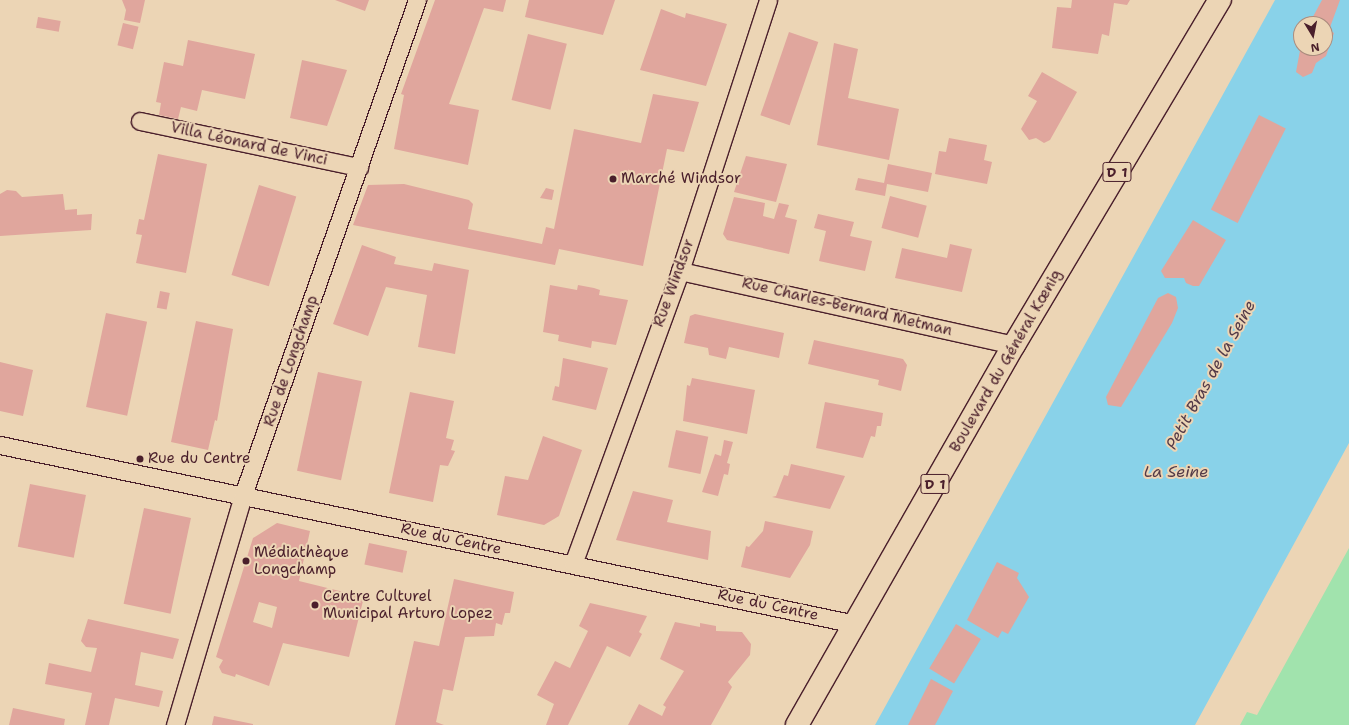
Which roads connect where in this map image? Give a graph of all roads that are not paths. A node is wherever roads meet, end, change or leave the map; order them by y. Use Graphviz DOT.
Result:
graph roads {
  1 [pos="416,0"];
  2 [pos="768,0"];
  3 [pos="1220,0"];
  4 [pos="140,121"];
  5 [pos="359,167"];
  6 [pos="680,271"];
  7 [pos="1014,345"];
  8 [pos="0,444"];
  9 [pos="243,495"];
  10 [pos="573,564"];
  11 [pos="855,624"];
  12 [pos="175,725"];
  13 [pos="797,725"];
  1 -- 5 [label="street, Rue de Longchamp"];
  2 -- 6 [label="street, Rue Windsor"];
  3 -- 7 [label="main road, Boulevard du Général Kœnig / D 1"];
  4 -- 5 [label="street, Villa Léonard de Vinci"];
  5 -- 9 [label="street, Rue de Longchamp"];
  6 -- 7 [label="street, Rue Charles-Bernard Metman"];
  6 -- 10 [label="street, Rue Windsor"];
  7 -- 11 [label="main road, Boulevard du Général Kœnig / D 1"];
  8 -- 9 [label="street, Rue du Centre"];
  9 -- 10 [label="street, Rue du Centre"];
  9 -- 12 [label="street, Rue de Longchamp"];
  10 -- 11 [label="street, Rue du Centre"];
  11 -- 13 [label="main road, Boulevard du Général Kœnig / D 1"];
}
